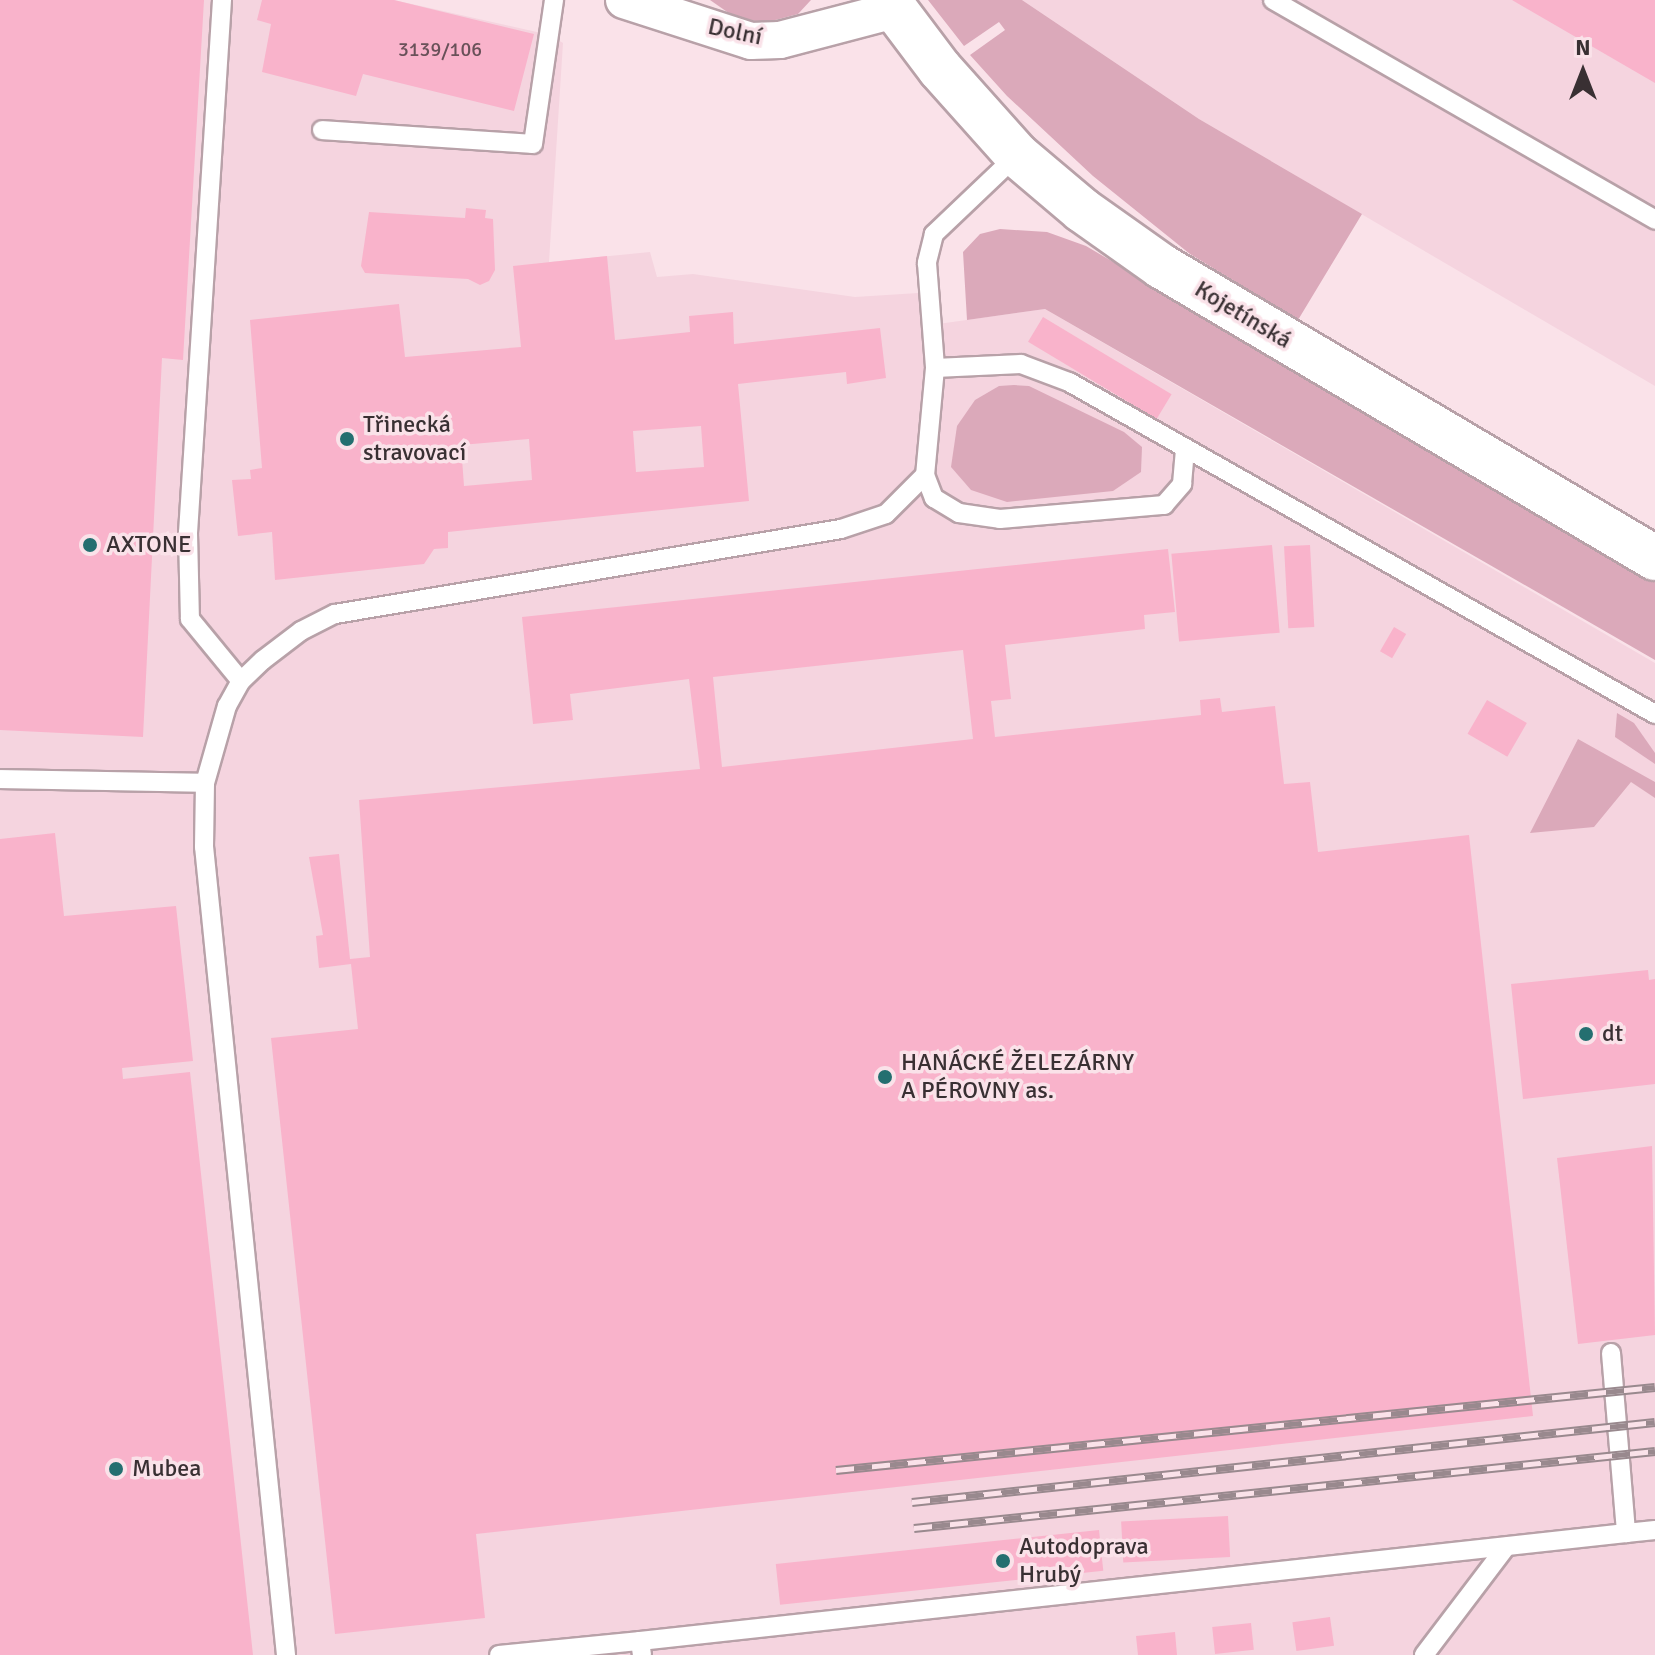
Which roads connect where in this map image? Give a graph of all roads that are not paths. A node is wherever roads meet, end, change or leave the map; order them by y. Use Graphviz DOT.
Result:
graph roads {
  1 [pos="222,0"];
  2 [pos="554,0"];
  3 [pos="624,0"];
  4 [pos="1273,0"];
  5 [pos="891,5"];
  6 [pos="668,6"];
  7 [pos="322,130"];
  8 [pos="1017,155"];
  9 [pos="1655,220"];
  10 [pos="935,368"];
  11 [pos="1185,449"];
  12 [pos="925,475"];
  13 [pos="1655,558"];
  14 [pos="241,681"];
  15 [pos="1655,714"];
  16 [pos="0,779"];
  17 [pos="205,783"];
  18 [pos="1611,1353"];
  19 [pos="1655,1530"];
  20 [pos="1626,1533"];
  21 [pos="1506,1547"];
  22 [pos="641,1648"];
  23 [pos="286,1655"];
  24 [pos="499,1655"];
  25 [pos="1424,1655"];
  1 -- 14 [label="lane"];
  2 -- 7 [label="lane"];
  3 -- 6 [label="street, Dolní"];
  4 -- 9 [label="lane"];
  5 -- 6 [label="street, Dolní"];
  5 -- 8 [label="main road, Kojetínská"];
  8 -- 10 [label="lane"];
  8 -- 13 [label="main road, Kojetínská"];
  10 -- 11 [label="lane"];
  10 -- 12 [label="lane"];
  11 -- 12 [label="lane"];
  11 -- 15 [label="lane"];
  12 -- 14 [label="lane"];
  14 -- 17 [label="lane"];
  16 -- 17 [label="lane"];
  17 -- 23 [label="lane"];
  18 -- 20 [label="lane"];
  19 -- 20 [label="lane"];
  20 -- 21 [label="lane"];
  21 -- 22 [label="lane"];
  21 -- 25 [label="lane"];
  22 -- 24 [label="lane"];
}
